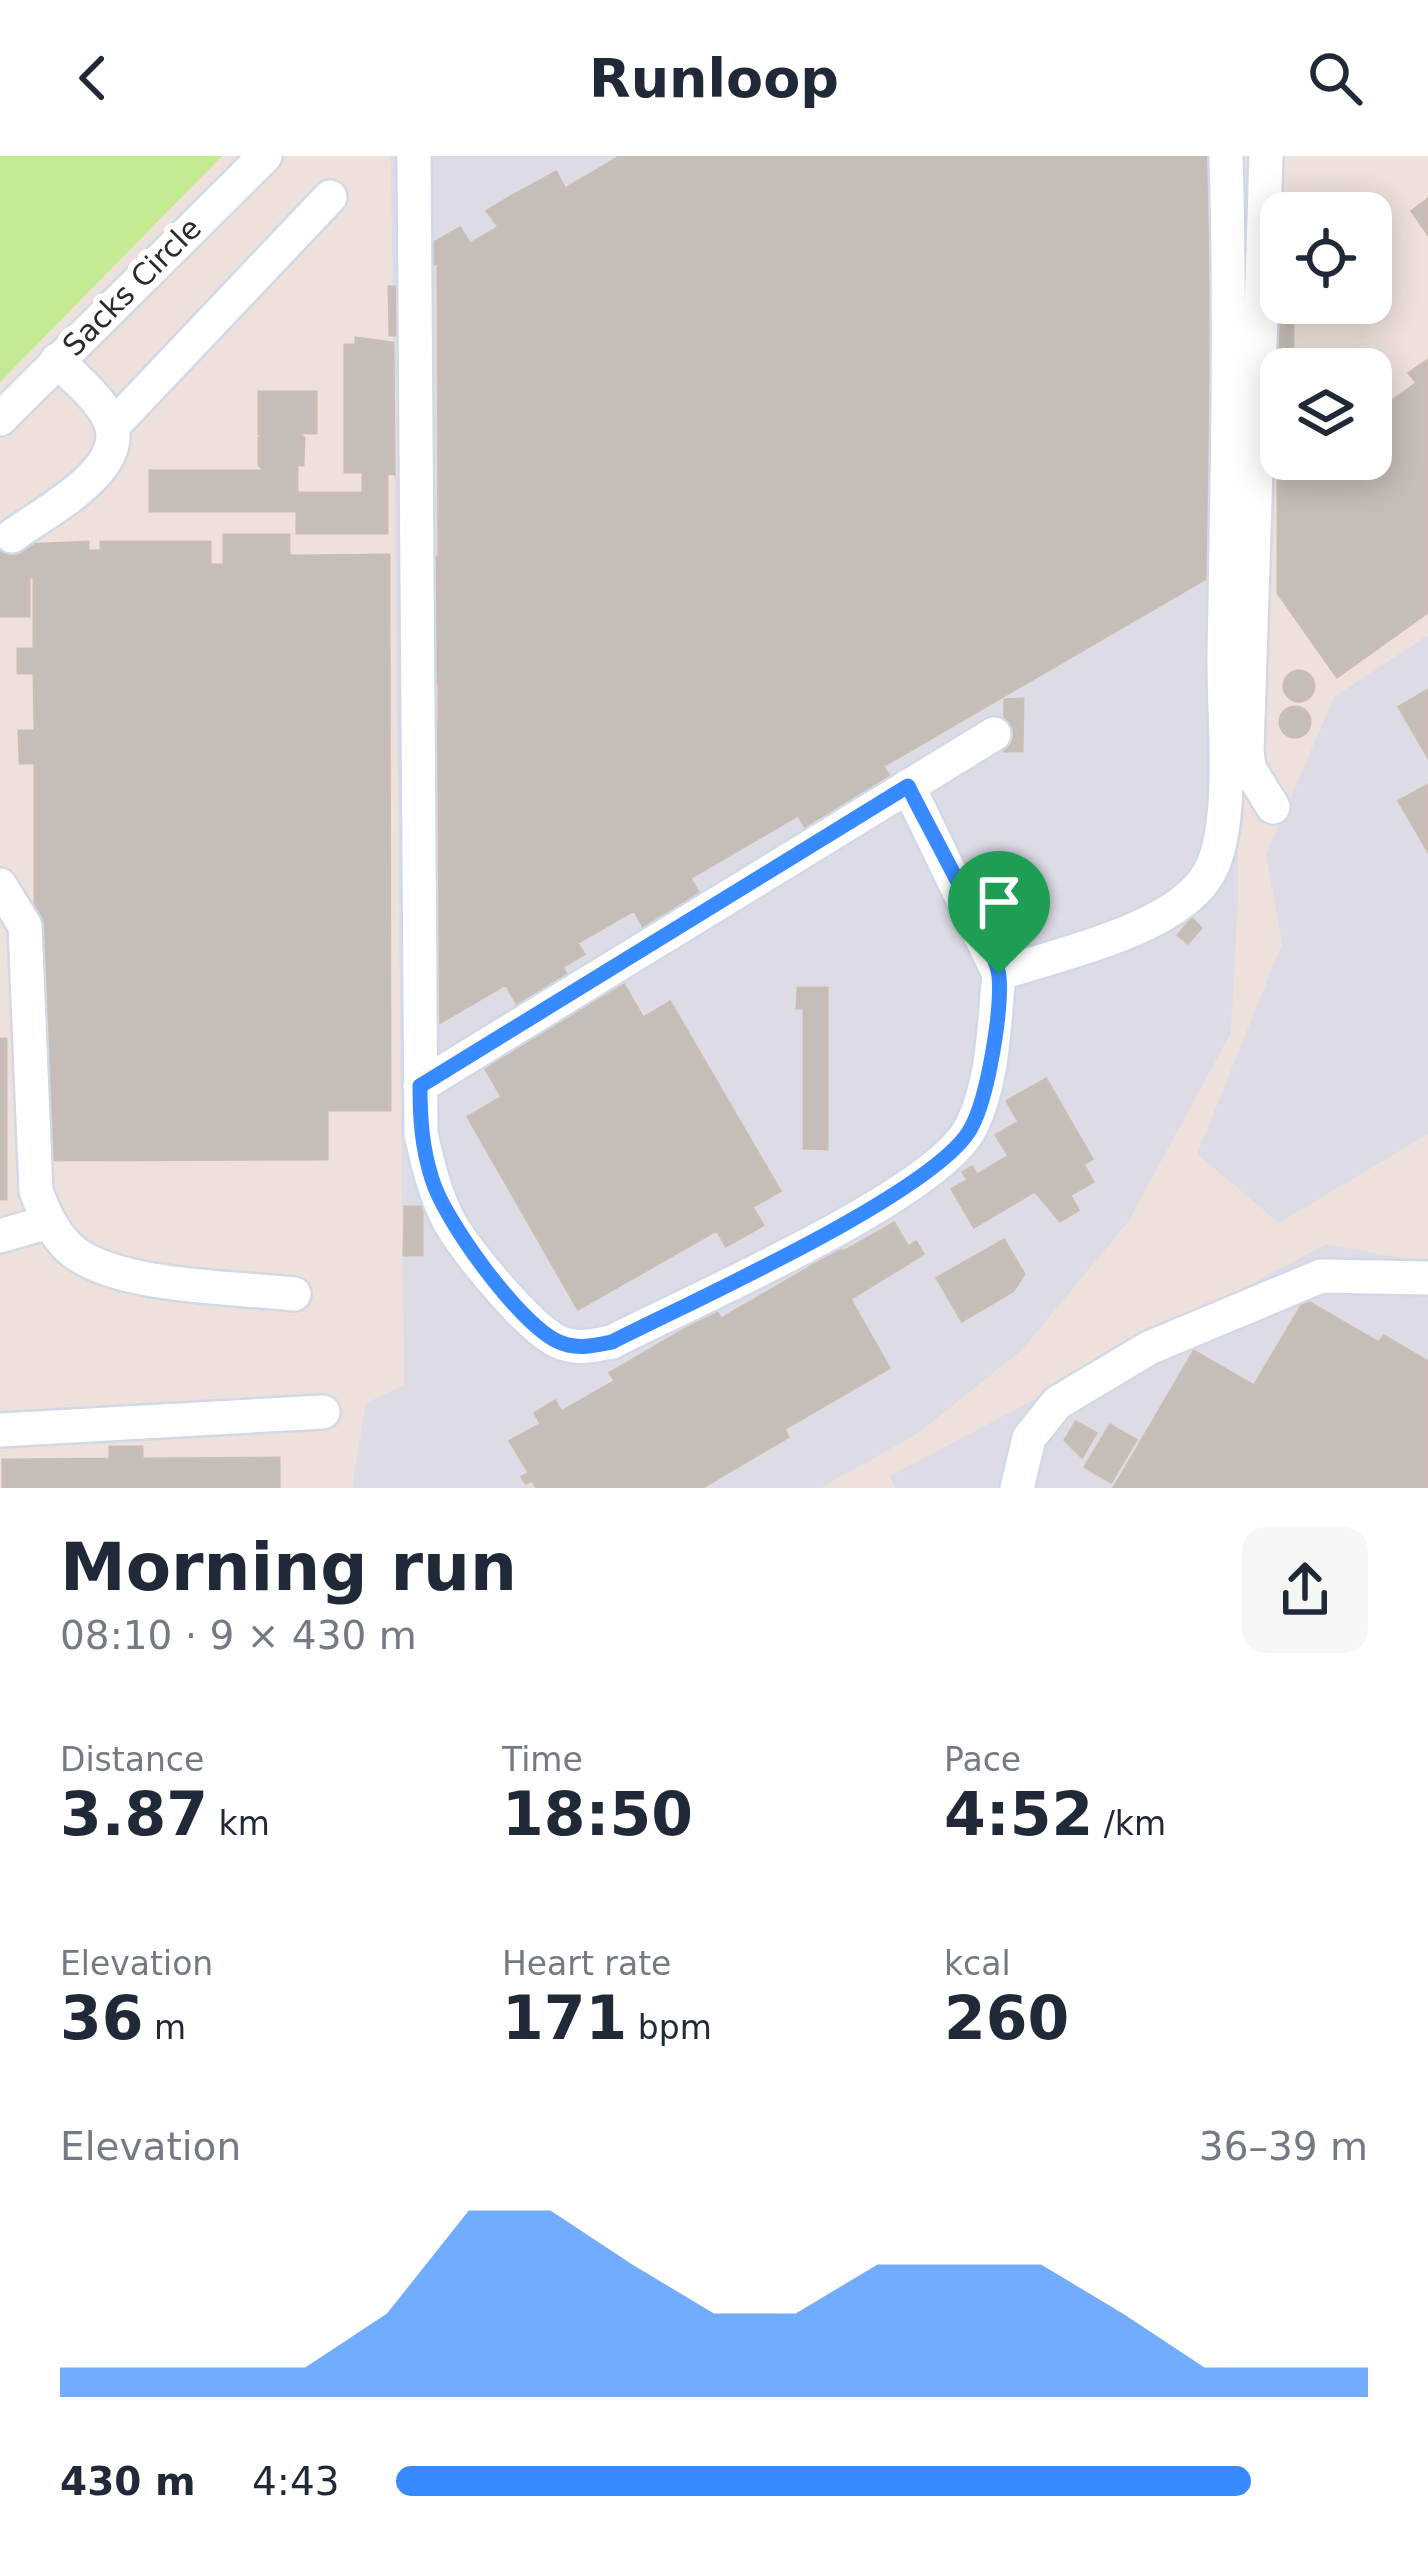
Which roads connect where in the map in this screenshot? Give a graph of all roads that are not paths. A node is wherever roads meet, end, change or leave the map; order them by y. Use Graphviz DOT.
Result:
graph roads {
  1 [pos="265,156"];
  2 [pos="413,156"];
  3 [pos="1226,156"];
  4 [pos="1266,156"];
  5 [pos="329,196"];
  6 [pos="57,360"];
  7 [pos="0,419"];
  8 [pos="112,427"];
  9 [pos="12,536"];
  10 [pos="994,734"];
  11 [pos="908,786"];
  12 [pos="1274,807"];
  13 [pos="0,885"];
  14 [pos="999,974"];
  15 [pos="420,1086"];
  16 [pos="48,1222"];
  17 [pos="0,1236"];
  18 [pos="1428,1278"];
  19 [pos="294,1294"];
  20 [pos="323,1412"];
  21 [pos="0,1430"];
  22 [pos="1017,1488"];
  1 -- 6 [label="lane, Sacks Circle"];
  2 -- 15 [label="lane"];
  3 -- 14 [label="lane"];
  4 -- 12 [label="lane"];
  5 -- 8 [label="lane"];
  6 -- 7 [label="lane, Sacks Circle"];
  6 -- 8 [label="lane"];
  8 -- 9 [label="lane"];
  10 -- 11 [label="lane"];
  11 -- 14 [label="lane"];
  11 -- 15 [label="lane"];
  13 -- 16 [label="lane"];
  14 -- 15 [label="lane"];
  16 -- 17 [label="lane"];
  16 -- 19 [label="lane"];
  18 -- 22 [label="lane"];
  20 -- 21 [label="lane"];
}
